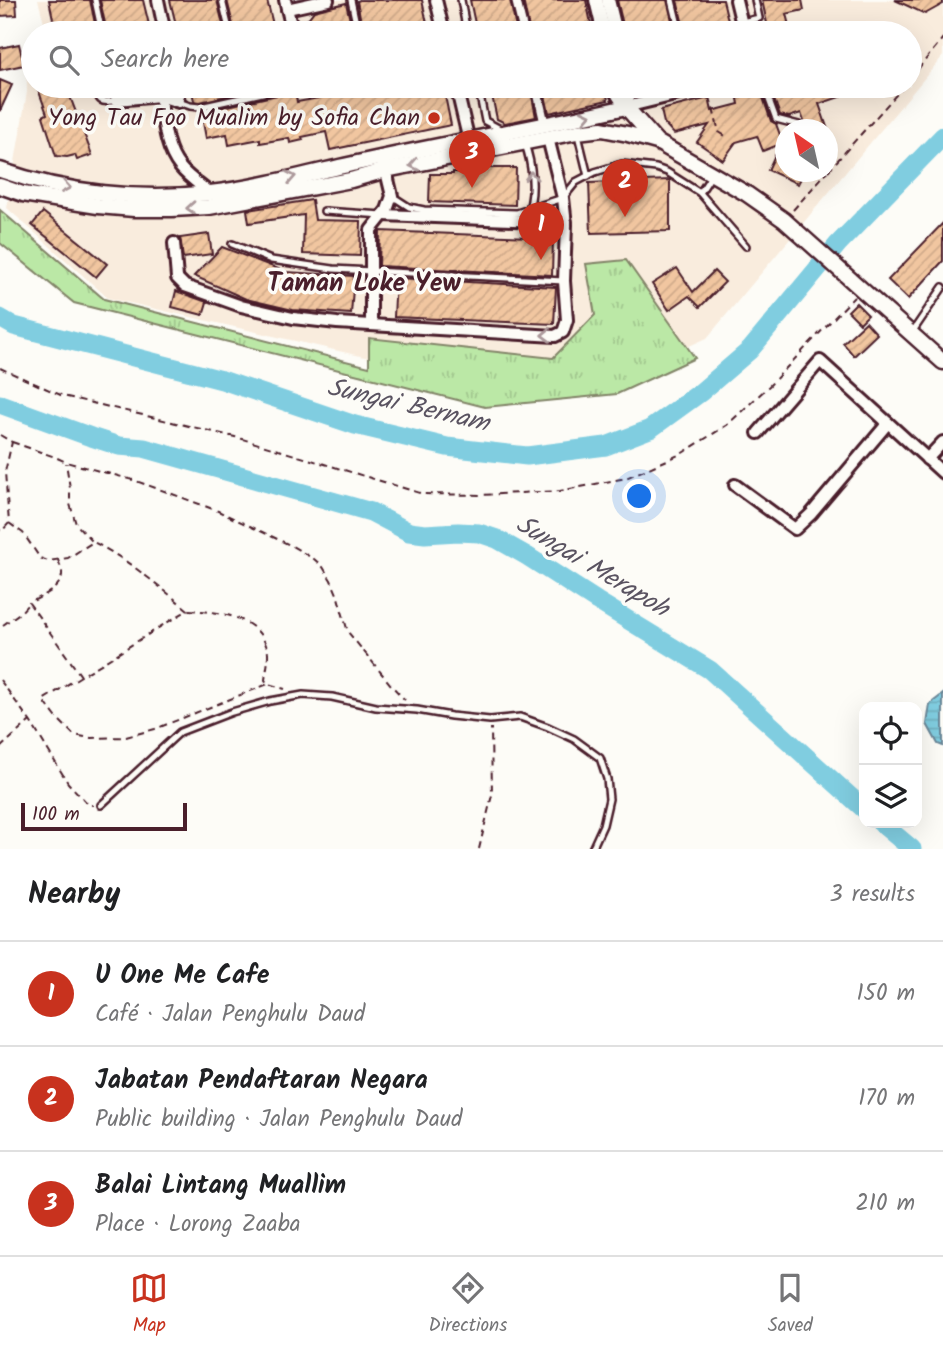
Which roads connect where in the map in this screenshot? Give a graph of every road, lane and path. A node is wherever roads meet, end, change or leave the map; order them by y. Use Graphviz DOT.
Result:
graph roads {
  1 [pos="95,0"];
  2 [pos="158,0"];
  3 [pos="222,0"];
  4 [pos="328,0"];
  5 [pos="351,0"];
  6 [pos="436,0"];
  7 [pos="461,0"];
  8 [pos="516,0"];
  9 [pos="596,0"];
  10 [pos="608,0"];
  11 [pos="672,0"];
  12 [pos="736,0"];
  13 [pos="755,0"];
  14 [pos="286,4"];
  15 [pos="99,21"];
  16 [pos="162,21"];
  17 [pos="227,21"];
  18 [pos="355,21"];
  19 [pos="441,21"];
  20 [pos="465,21"];
  21 [pos="521,21"];
  22 [pos="601,21"];
  23 [pos="613,21"];
  24 [pos="677,21"];
  25 [pos="740,21"];
  26 [pos="753,21"];
  27 [pos="943,38"];
  28 [pos="922,64"];
  29 [pos="100,98"];
  30 [pos="138,98"];
  31 [pos="160,98"];
  32 [pos="166,98"];
  33 [pos="178,98"];
  34 [pos="241,98"];
  35 [pos="459,98"];
  36 [pos="480,98"];
  37 [pos="539,98"];
  38 [pos="620,98"];
  39 [pos="628,98"];
  40 [pos="658,98"];
  41 [pos="712,98"];
  42 [pos="768,98"];
  43 [pos="893,98"];
  44 [pos="116,100"];
  45 [pos="179,102"];
  46 [pos="626,107"];
  47 [pos="776,119"];
  48 [pos="601,129"];
  49 [pos="547,131"];
  50 [pos="506,132"];
  51 [pos="577,132"];
  52 [pos="729,138"];
  53 [pos="469,141"];
  54 [pos="525,142"];
  55 [pos="657,142"];
  56 [pos="838,159"];
  57 [pos="385,164"];
  58 [pos="0,170"];
  59 [pos="712,174"];
  60 [pos="587,176"];
  61 [pos="817,182"];
  62 [pos="0,186"];
  63 [pos="210,193"];
  64 [pos="700,193"];
  65 [pos="392,196"];
  66 [pos="562,198"];
  67 [pos="529,209"];
  68 [pos="324,211"];
  69 [pos="383,215"];
  70 [pos="784,220"];
  71 [pos="566,222"];
  72 [pos="174,243"];
  73 [pos="232,244"];
  74 [pos="746,246"];
  75 [pos="371,271"];
  76 [pos="564,281"];
  77 [pos="859,286"];
  78 [pos="943,287"];
  79 [pos="371,324"];
  80 [pos="911,334"];
  81 [pos="943,362"];
  82 [pos="0,368"];
  83 [pos="888,423"];
  84 [pos="758,433"];
  85 [pos="0,436"];
  86 [pos="12,442"];
  87 [pos="943,442"];
  88 [pos="927,459"];
  89 [pos="66,462"];
  90 [pos="943,473"];
  91 [pos="735,485"];
  92 [pos="9,523"];
  93 [pos="0,530"];
  94 [pos="93,542"];
  95 [pos="58,560"];
  96 [pos="30,603"];
  97 [pos="188,610"];
  98 [pos="4,625"];
  99 [pos="81,676"];
  100 [pos="0,680"];
  101 [pos="268,684"];
  102 [pos="303,695"];
  103 [pos="417,710"];
  104 [pos="490,720"];
  105 [pos="30,721"];
  106 [pos="0,748"];
  107 [pos="101,805"];
  108 [pos="479,849"];
  109 [pos="592,849"];
  1 -- 15 [label="lane"];
  2 -- 16 [label="street"];
  3 -- 17 [label="lane"];
  4 -- 14 [label="street"];
  5 -- 18 [label="lane"];
  6 -- 19 [label="street"];
  7 -- 20 [label="lane"];
  8 -- 21 [label="street"];
  9 -- 22 [label="street"];
  10 -- 23 [label="street"];
  11 -- 24 [label="lane"];
  12 -- 25 [label="street"];
  13 -- 26 [label="lane"];
  27 -- 28 [label="path"];
  29 -- 44 [label="lane"];
  30 -- 44 [label="street"];
  31 -- 63 [label="street"];
  32 -- 45 [label="street"];
  33 -- 45 [label="street"];
  34 -- 45 [label="lane"];
  35 -- 53 [label="street"];
  36 -- 50 [label="lane"];
  37 -- 49 [label="street"];
  38 -- 46 [label="street"];
  39 -- 46 [label="street"];
  40 -- 46 [label="street"];
  41 -- 52 [label="path"];
  42 -- 47 [label="lane"];
  43 -- 56 [label="path"];
  46 -- 48 [label="main road"];
  49 -- 46 [label="main road, one-way"];
  46 -- 55 [label="main road"];
  48 -- 51 [label="main road"];
  48 -- 55 [label="main road"];
  49 -- 50 [label="main road"];
  49 -- 51 [label="main road"];
  49 -- 54 [label="main road"];
  49 -- 66 [label="street"];
  50 -- 53 [label="main road"];
  51 -- 60 [label="lane"];
  53 -- 57 [label="main road"];
  54 -- 57 [label="main road, one-way"];
  67 -- 54 [label="lane, one-way"];
  55 -- 59 [label="main road"];
  57 -- 62 [label="main road, one-way"];
  63 -- 57 [label="main road, one-way"];
  57 -- 65 [label="street"];
  58 -- 63 [label="main road, one-way"];
  59 -- 64 [label="lane"];
  59 -- 70 [label="main road"];
  60 -- 64 [label="lane"];
  60 -- 66 [label="lane"];
  61 -- 70 [label="path"];
  64 -- 74 [label="lane"];
  65 -- 67 [label="lane"];
  65 -- 69 [label="street"];
  66 -- 67 [label="lane"];
  66 -- 71 [label="street"];
  68 -- 69 [label="lane"];
  69 -- 71 [label="street"];
  69 -- 75 [label="street"];
  70 -- 77 [label="main road"];
  71 -- 76 [label="street"];
  72 -- 79 [label="street"];
  73 -- 75 [label="lane"];
  75 -- 76 [label="lane"];
  75 -- 79 [label="street"];
  76 -- 79 [label="street, one-way"];
  77 -- 80 [label="main road"];
  77 -- 82 [label="path"];
  78 -- 80 [label="lane"];
  80 -- 81 [label="main road"];
  83 -- 84 [label="street"];
  83 -- 88 [label="street"];
  83 -- 91 [label="street"];
  85 -- 86 [label="path"];
  86 -- 89 [label="path"];
  86 -- 92 [label="path"];
  87 -- 88 [label="street"];
  88 -- 90 [label="street"];
  89 -- 94 [label="path"];
  89 -- 103 [label="path"];
  92 -- 93 [label="path"];
  92 -- 95 [label="path"];
  94 -- 95 [label="path"];
  94 -- 97 [label="path"];
  95 -- 96 [label="path"];
  96 -- 98 [label="path"];
  96 -- 99 [label="path"];
  97 -- 99 [label="path"];
  97 -- 101 [label="path"];
  99 -- 101 [label="path"];
  100 -- 105 [label="path"];
  101 -- 102 [label="path"];
  102 -- 103 [label="lane"];
  102 -- 107 [label="lane"];
  103 -- 104 [label="lane"];
  104 -- 108 [label="path"];
  104 -- 109 [label="lane"];
  105 -- 106 [label="path"];
  105 -- 107 [label="path"];
}
